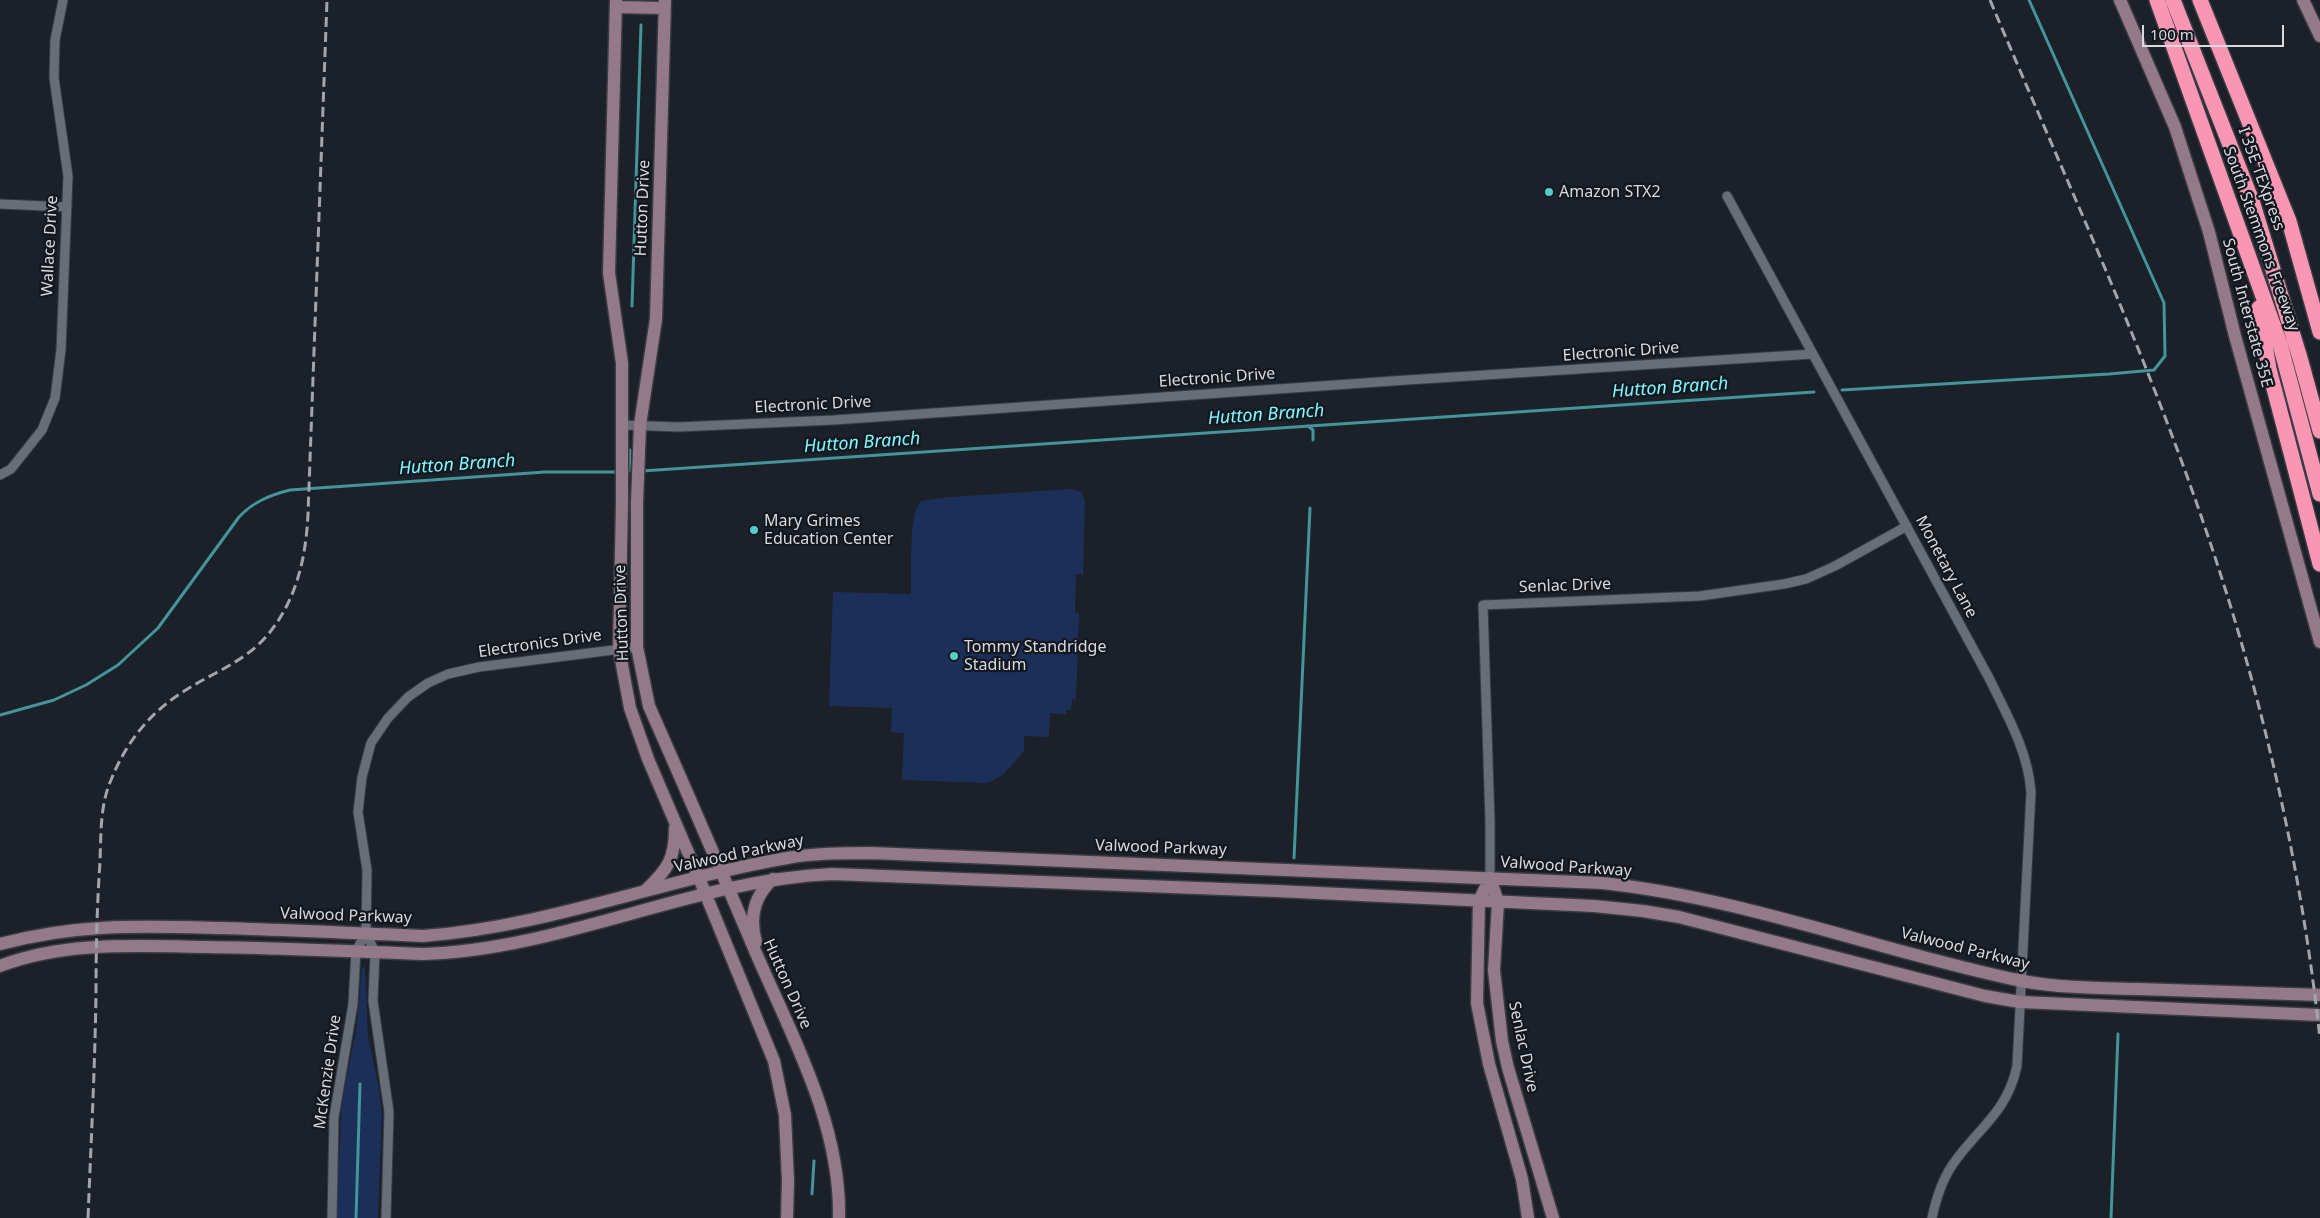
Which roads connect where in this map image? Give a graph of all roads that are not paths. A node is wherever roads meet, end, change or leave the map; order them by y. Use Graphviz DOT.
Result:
graph roads {
  1 [pos="63,0"];
  2 [pos="2120,0"];
  3 [pos="2157,0"];
  4 [pos="2173,0"];
  5 [pos="2200,0"];
  6 [pos="2303,0"];
  7 [pos="616,3"];
  8 [pos="665,4"];
  9 [pos="2320,36"];
  10 [pos="1728,196"];
  11 [pos="0,204"];
  12 [pos="67,207"];
  13 [pos="2254,277"];
  14 [pos="2320,332"];
  15 [pos="1813,354"];
  16 [pos="623,425"];
  17 [pos="640,425"];
  18 [pos="2320,432"];
  19 [pos="0,475"];
  20 [pos="2320,494"];
  21 [pos="1906,526"];
  22 [pos="2320,564"];
  23 [pos="2320,642"];
  24 [pos="637,646"];
  25 [pos="619,649"];
  26 [pos="448,674"];
  27 [pos="675,823"];
  28 [pos="1008,858"];
  29 [pos="1277,869"];
  30 [pos="722,872"];
  31 [pos="699,878"];
  32 [pos="1490,878"];
  33 [pos="773,879"];
  34 [pos="1008,880"];
  35 [pos="729,888"];
  36 [pos="1645,889"];
  37 [pos="1276,891"];
  38 [pos="645,892"];
  39 [pos="705,893"];
  40 [pos="1478,901"];
  41 [pos="1498,902"];
  42 [pos="1642,911"];
  43 [pos="1833,932"];
  44 [pos="366,933"];
  45 [pos="0,944"];
  46 [pos="356,951"];
  47 [pos="374,952"];
  48 [pos="1828,955"];
  49 [pos="0,966"];
  50 [pos="762,966"];
  51 [pos="2021,980"];
  52 [pos="2149,990"];
  53 [pos="2320,995"];
  54 [pos="2020,1002"];
  55 [pos="2149,1008"];
  56 [pos="2320,1015"];
  57 [pos="1508,1068"];
  58 [pos="1491,1073"];
  59 [pos="332,1218"];
  60 [pos="386,1218"];
  61 [pos="787,1218"];
  62 [pos="839,1218"];
  63 [pos="1528,1218"];
  64 [pos="1553,1218"];
  65 [pos="1932,1218"];
  1 -- 12 [label="street, Wallace Drive"];
  2 -- 23 [label="main road, South Interstate 35E"];
  3 -- 13 [label="highway, South Stemmons Freeway"];
  4 -- 18 [label="highway, I 35E TEXpress"];
  5 -- 14 [label="highway, South Stemmons Freeway"];
  6 -- 9 [label="main road"];
  7 -- 8 [label="main road"];
  7 -- 16 [label="main road, Hutton Drive"];
  8 -- 17 [label="main road, Hutton Drive"];
  10 -- 15 [label="street, Monetary Lane"];
  11 -- 12 [label="street"];
  12 -- 19 [label="street, Wallace Drive"];
  13 -- 20 [label="highway, South Stemmons Freeway"];
  13 -- 22 [label="highway"];
  15 -- 17 [label="street, Electronic Drive"];
  15 -- 21 [label="street, Monetary Lane"];
  16 -- 17 [label="street, Electronic Drive"];
  16 -- 25 [label="main road, Hutton Drive"];
  17 -- 24 [label="main road, Hutton Drive"];
  21 -- 32 [label="street, Senlac Drive"];
  21 -- 51 [label="street, Monetary Lane"];
  24 -- 25 [label="street, Electronics Drive"];
  24 -- 30 [label="main road, Hutton Drive"];
  25 -- 26 [label="street, Electronics Drive"];
  25 -- 27 [label="main road, Hutton Drive"];
  26 -- 44 [label="street, McKenzie Drive"];
  27 -- 31 [label="main road, Hutton Drive"];
  27 -- 38 [label="main road"];
  28 -- 29 [label="main road, Valwood Parkway"];
  28 -- 30 [label="main road, Valwood Parkway"];
  28 -- 34 [label="main road"];
  29 -- 32 [label="main road, Valwood Parkway"];
  29 -- 37 [label="main road"];
  30 -- 31 [label="main road, Valwood Parkway"];
  30 -- 35 [label="main road, Hutton Drive"];
  31 -- 38 [label="main road, Valwood Parkway"];
  31 -- 39 [label="main road, Hutton Drive"];
  32 -- 36 [label="main road, Valwood Parkway"];
  32 -- 40 [label="main road, Senlac Drive"];
  32 -- 41 [label="main road, Senlac Drive"];
  33 -- 34 [label="main road, Valwood Parkway"];
  33 -- 35 [label="main road, Valwood Parkway"];
  33 -- 50 [label="main road"];
  34 -- 37 [label="main road, Valwood Parkway"];
  35 -- 39 [label="main road, Valwood Parkway"];
  35 -- 50 [label="main road, Hutton Drive"];
  36 -- 42 [label="main road"];
  36 -- 43 [label="main road, Valwood Parkway"];
  37 -- 40 [label="main road, Valwood Parkway"];
  38 -- 44 [label="main road, Valwood Parkway"];
  39 -- 47 [label="main road, Valwood Parkway"];
  39 -- 61 [label="main road, Hutton Drive"];
  40 -- 41 [label="main road, Valwood Parkway"];
  40 -- 58 [label="main road, Senlac Drive"];
  41 -- 42 [label="main road, Valwood Parkway"];
  41 -- 57 [label="main road, Senlac Drive"];
  42 -- 48 [label="main road, Valwood Parkway"];
  43 -- 48 [label="main road"];
  43 -- 51 [label="main road, Valwood Parkway"];
  44 -- 45 [label="main road, Valwood Parkway"];
  44 -- 46 [label="street, McKenzie Drive"];
  44 -- 47 [label="street, McKenzie Drive"];
  46 -- 47 [label="main road, Valwood Parkway"];
  46 -- 49 [label="main road, Valwood Parkway"];
  46 -- 59 [label="street, McKenzie Drive"];
  47 -- 60 [label="street, McKenzie Drive"];
  48 -- 54 [label="main road, Valwood Parkway"];
  50 -- 62 [label="main road, Hutton Drive"];
  51 -- 52 [label="main road, Valwood Parkway"];
  51 -- 54 [label="street, Monetary Lane"];
  52 -- 53 [label="main road, Valwood Parkway"];
  52 -- 55 [label="main road"];
  54 -- 55 [label="main road, Valwood Parkway"];
  54 -- 65 [label="street, Monetary Lane"];
  55 -- 56 [label="main road, Valwood Parkway"];
  57 -- 58 [label="main road"];
  57 -- 64 [label="main road, Senlac Drive"];
  58 -- 63 [label="main road, Senlac Drive"];
}
